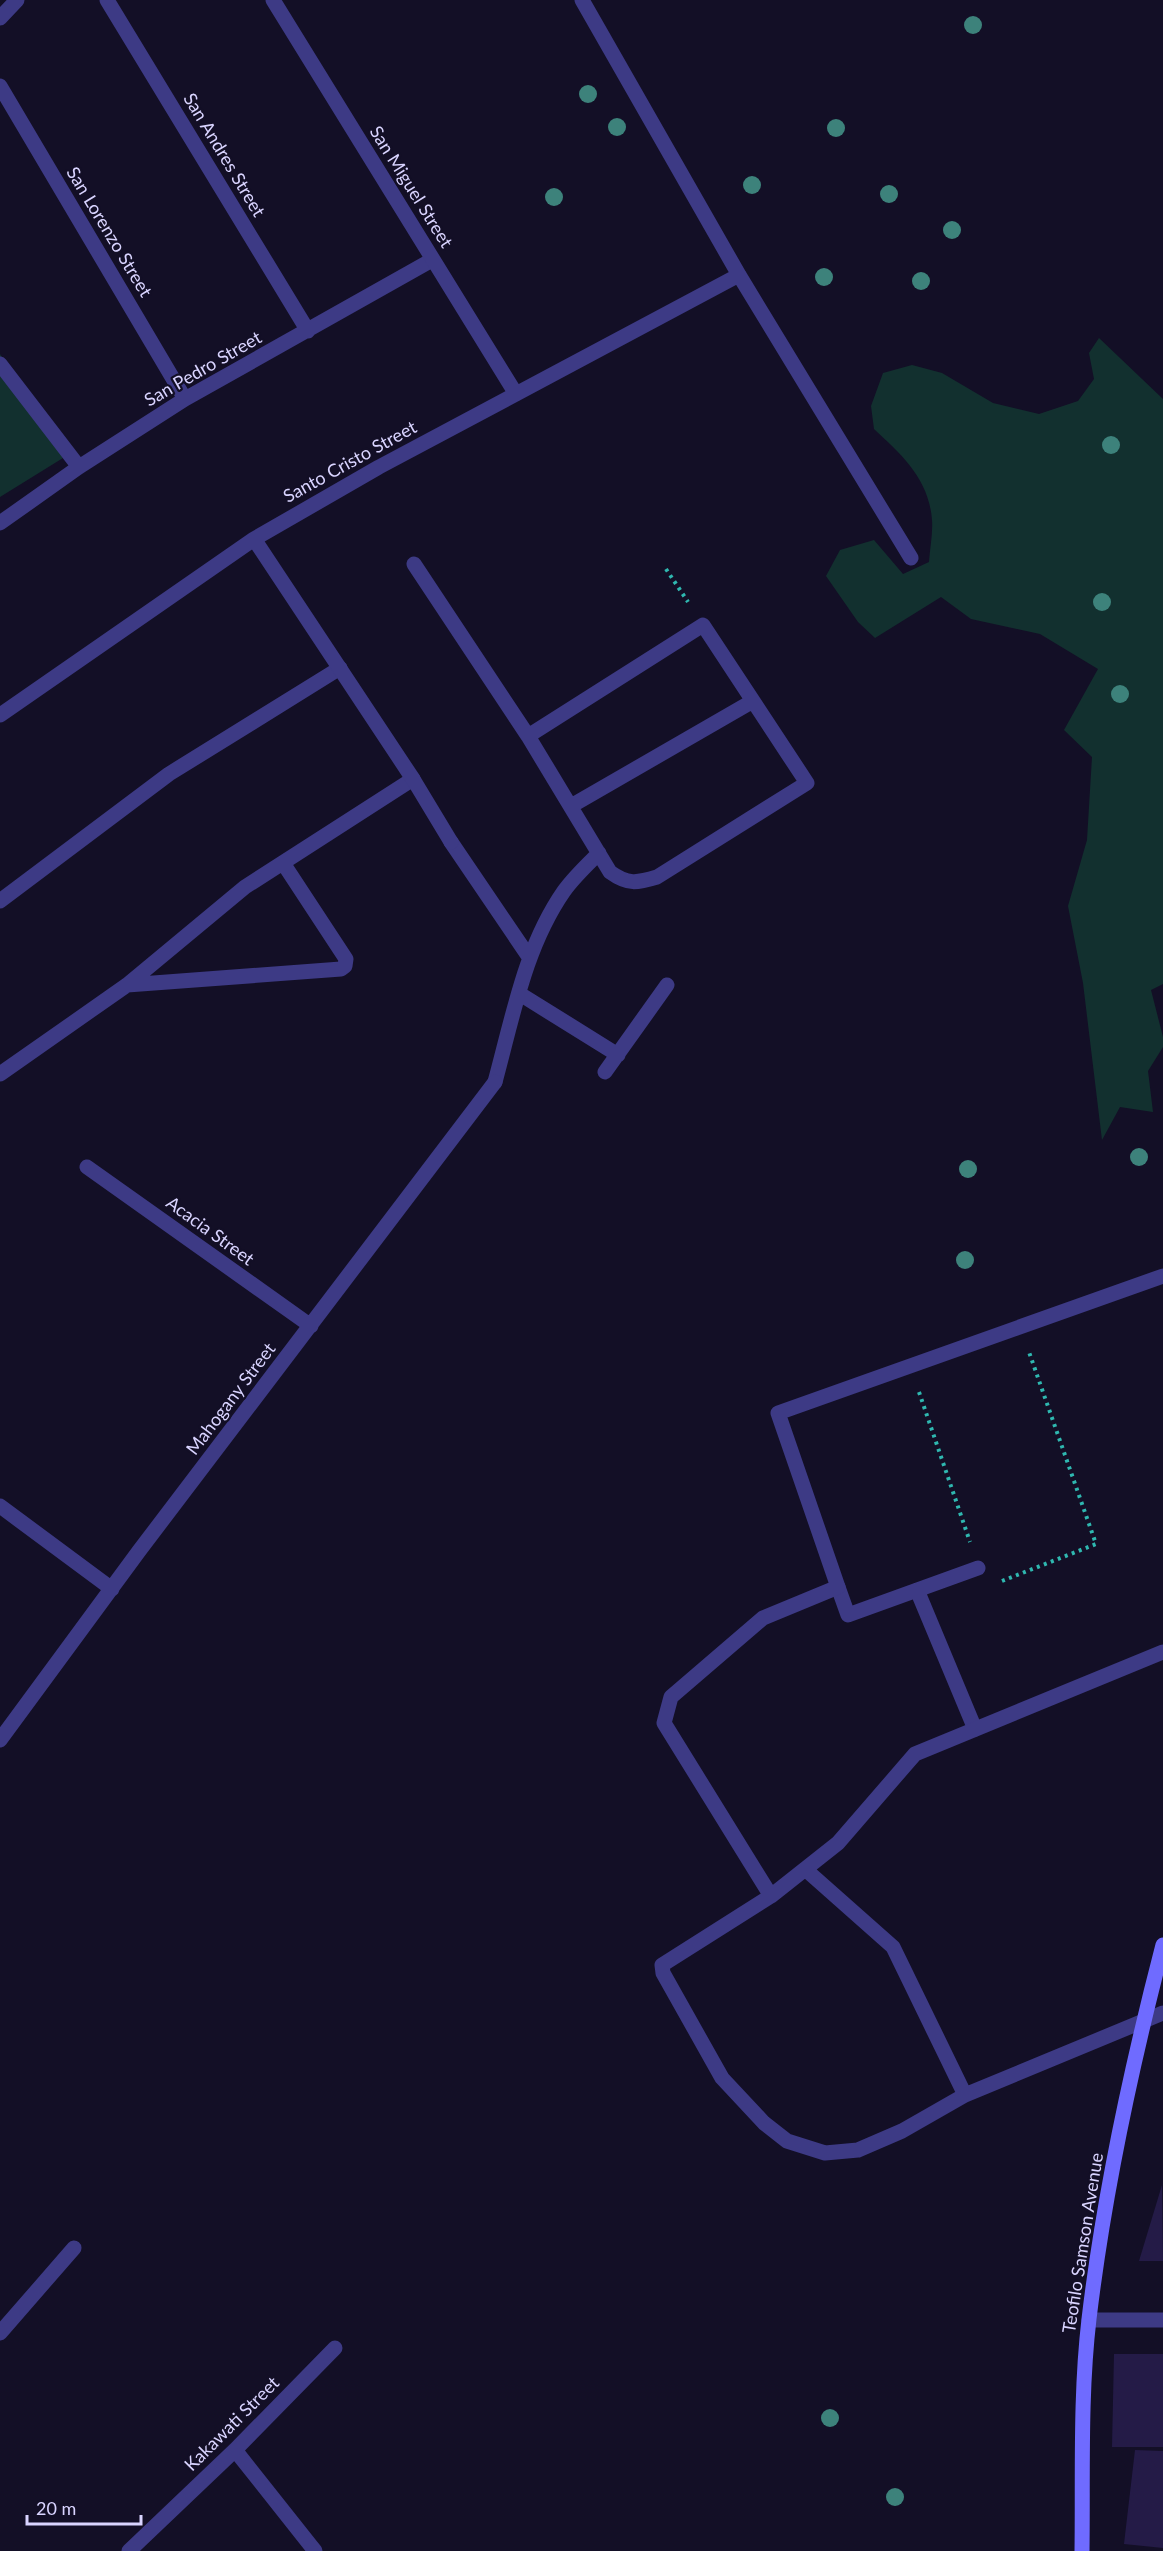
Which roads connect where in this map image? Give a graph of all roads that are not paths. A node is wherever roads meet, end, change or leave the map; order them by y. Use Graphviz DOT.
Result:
graph roads {
  1 [pos="17,0"];
  2 [pos="107,0"];
  3 [pos="273,0"];
  4 [pos="582,0"];
  5 [pos="0,18"];
  6 [pos="0,86"];
  7 [pos="432,260"];
  8 [pos="739,274"];
  9 [pos="308,331"];
  10 [pos="0,364"];
  11 [pos="516,394"];
  12 [pos="185,399"];
  13 [pos="79,467"];
  14 [pos="0,523"];
  15 [pos="254,539"];
  16 [pos="911,558"];
  17 [pos="414,564"];
  18 [pos="340,668"];
  19 [pos="753,701"];
  20 [pos="0,714"];
  21 [pos="528,736"];
  22 [pos="412,779"];
  23 [pos="571,806"];
  24 [pos="599,853"];
  25 [pos="283,863"];
  26 [pos="0,901"];
  27 [pos="529,957"];
  28 [pos="127,985"];
  29 [pos="667,985"];
  30 [pos="520,994"];
  31 [pos="618,1055"];
  32 [pos="605,1072"];
  33 [pos="0,1074"];
  34 [pos="87,1167"];
  35 [pos="1163,1276"];
  36 [pos="311,1326"];
  37 [pos="0,1506"];
  38 [pos="978,1568"];
  39 [pos="838,1587"];
  40 [pos="112,1589"];
  41 [pos="917,1590"];
  42 [pos="1163,1652"];
  43 [pos="975,1729"];
  44 [pos="0,1740"];
  45 [pos="805,1869"];
  46 [pos="771,1896"];
  47 [pos="1163,1945"];
  48 [pos="1163,2013"];
  49 [pos="1144,2021"];
  50 [pos="965,2095"];
  51 [pos="74,2248"];
  52 [pos="1089,2320"];
  53 [pos="1163,2320"];
  54 [pos="0,2333"];
  55 [pos="334,2348"];
  56 [pos="235,2450"];
  57 [pos="129,2551"];
  58 [pos="315,2551"];
  59 [pos="1082,2551"];
  1 -- 5 [label="street"];
  2 -- 9 [label="street, San Andres Street"];
  3 -- 7 [label="street, San Miguel Street"];
  4 -- 8 [label="street"];
  6 -- 12 [label="street, San Lorenzo Street"];
  7 -- 9 [label="street, San Pedro Street"];
  7 -- 11 [label="street, San Miguel Street"];
  8 -- 11 [label="street, Santo Cristo Street"];
  8 -- 16 [label="street"];
  9 -- 12 [label="street, San Pedro Street"];
  10 -- 13 [label="street"];
  11 -- 15 [label="street, Santo Cristo Street"];
  12 -- 13 [label="street, San Pedro Street"];
  13 -- 14 [label="street, San Pedro Street"];
  15 -- 18 [label="street"];
  15 -- 20 [label="street, Santo Cristo Street"];
  17 -- 21 [label="street"];
  18 -- 22 [label="street"];
  18 -- 26 [label="street"];
  19 -- 21 [label="street"];
  19 -- 23 [label="street"];
  19 -- 24 [label="street"];
  21 -- 23 [label="street"];
  22 -- 25 [label="street"];
  22 -- 27 [label="street"];
  23 -- 24 [label="street"];
  24 -- 27 [label="street"];
  25 -- 28 [label="street"];
  25 -- 28 [label="street"];
  27 -- 30 [label="street"];
  28 -- 33 [label="street"];
  29 -- 31 [label="street"];
  30 -- 31 [label="street"];
  30 -- 36 [label="street, Mahogany Street"];
  31 -- 32 [label="street"];
  34 -- 36 [label="street, Acacia Street"];
  35 -- 39 [label="street"];
  36 -- 40 [label="street, Mahogany Street"];
  37 -- 40 [label="street"];
  38 -- 41 [label="street"];
  39 -- 41 [label="street"];
  39 -- 46 [label="street"];
  40 -- 44 [label="street, Mahogany Street"];
  41 -- 43 [label="street"];
  42 -- 43 [label="street"];
  43 -- 45 [label="street"];
  45 -- 46 [label="street"];
  45 -- 50 [label="street"];
  46 -- 50 [label="street"];
  47 -- 49 [label="main road, Teofilo Samson Avenue"];
  48 -- 49 [label="street"];
  49 -- 50 [label="street"];
  49 -- 52 [label="main road, Teofilo Samson Avenue"];
  51 -- 54 [label="street"];
  52 -- 53 [label="street"];
  52 -- 59 [label="main road, Teofilo Samson Avenue"];
  55 -- 56 [label="street, Kakawati Street"];
  56 -- 57 [label="street, Kakawati Street"];
  56 -- 58 [label="street"];
}
